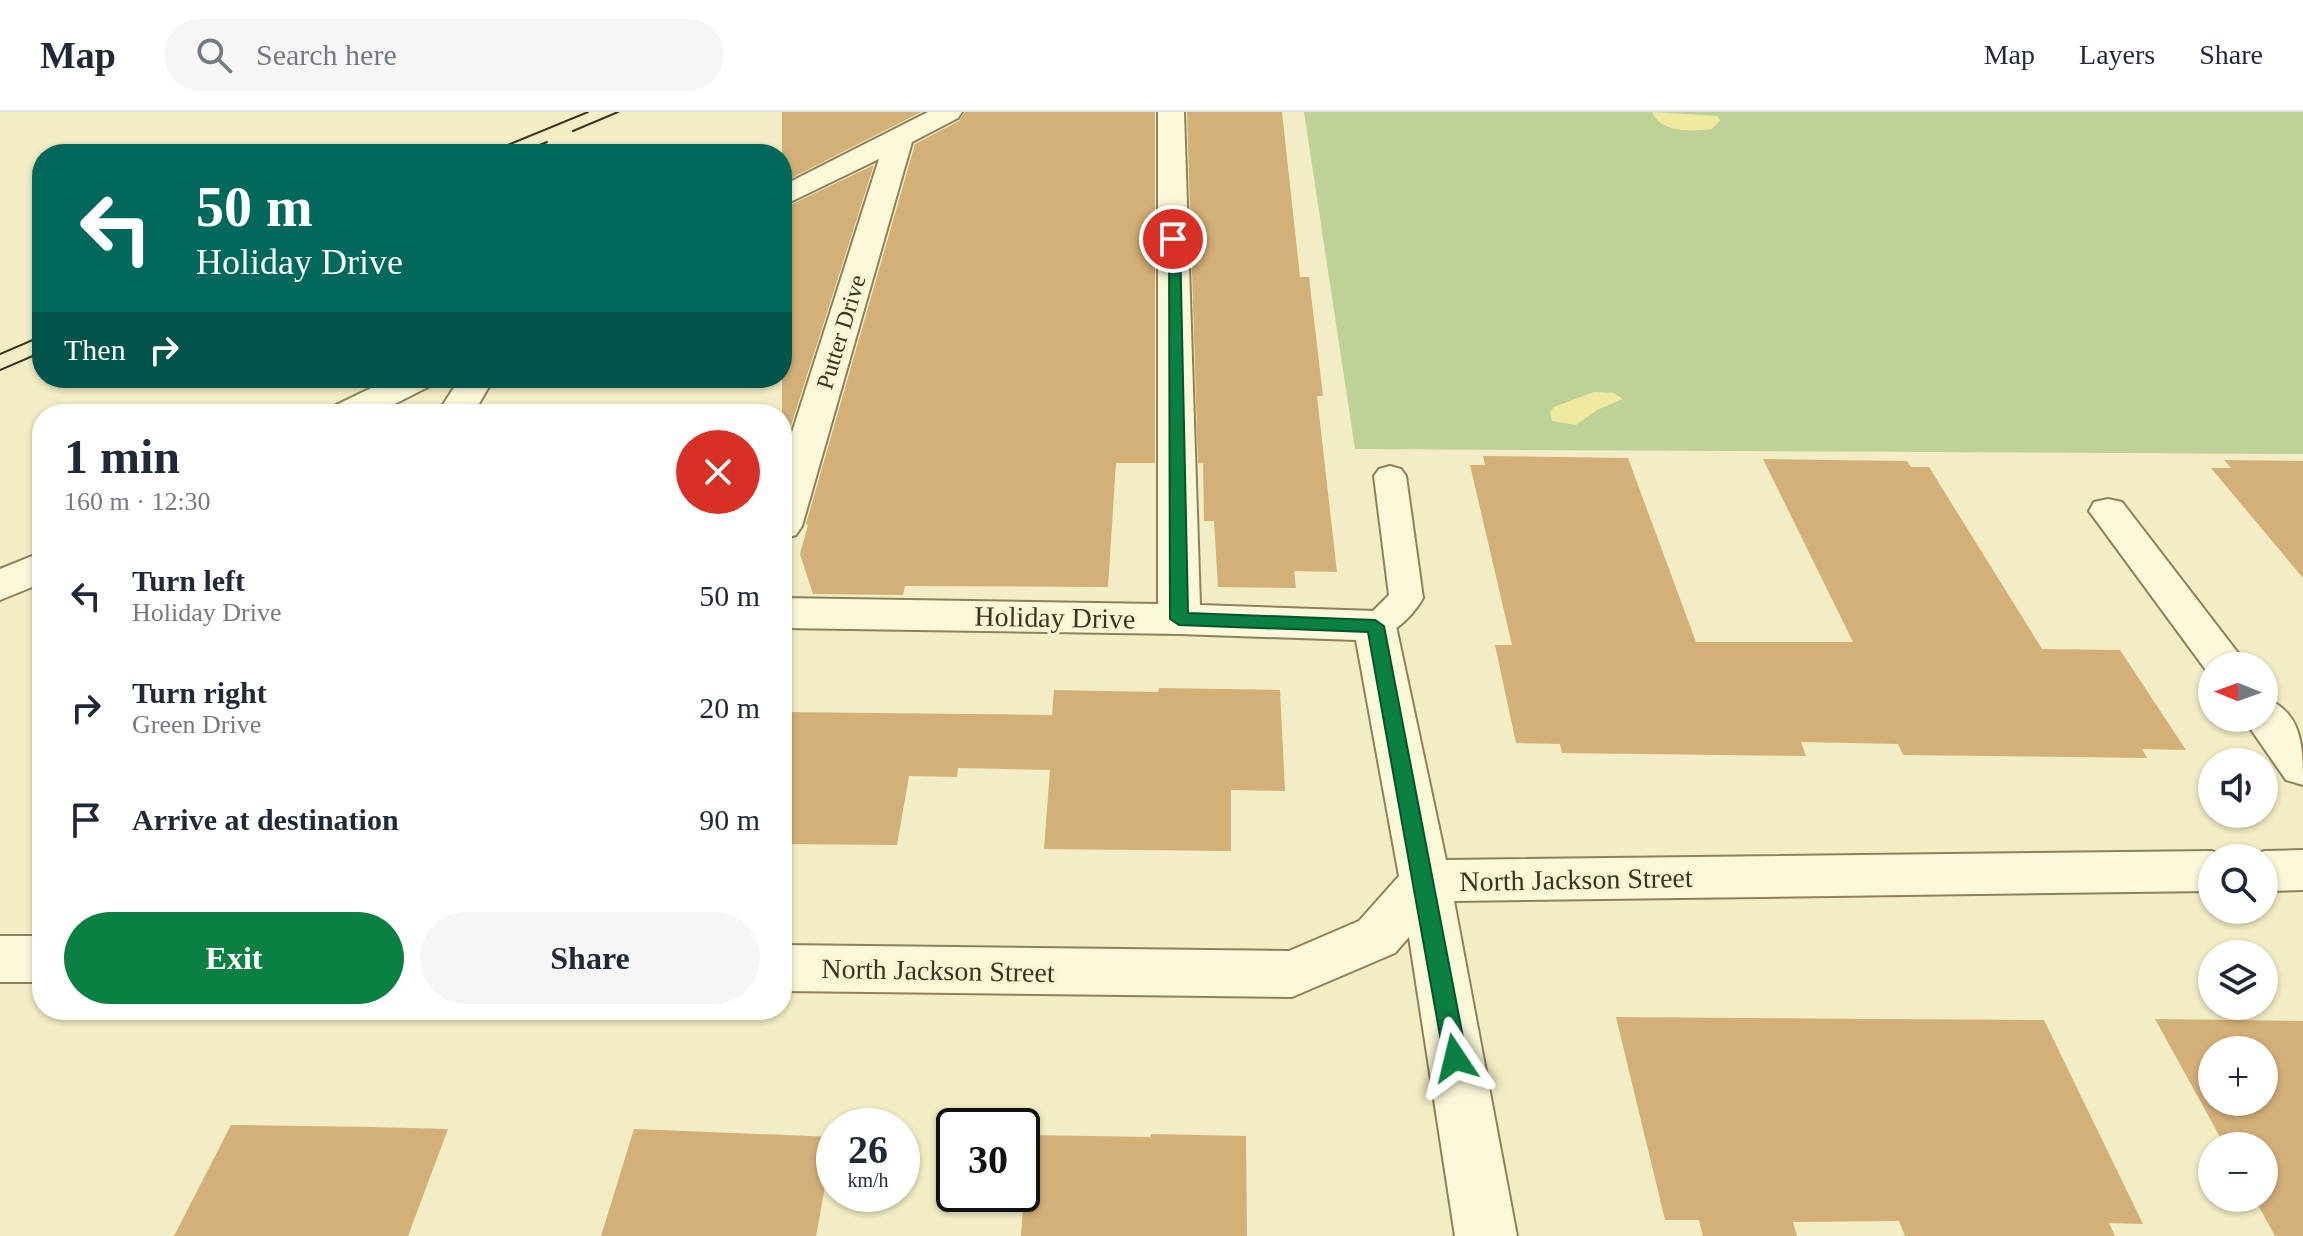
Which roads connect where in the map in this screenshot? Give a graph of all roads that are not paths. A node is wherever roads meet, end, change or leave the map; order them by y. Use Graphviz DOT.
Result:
graph roads {
  1 [pos="949,112"];
  2 [pos="1171,112"];
  3 [pos="899,138"];
  4 [pos="792,192"];
  5 [pos="400,388"];
  6 [pos="367,404"];
  7 [pos="1390,476"];
  8 [pos="792,493"];
  9 [pos="2108,511"];
  10 [pos="32,571"];
  11 [pos="0,586"];
  12 [pos="0,601"];
  13 [pos="32,601"];
  14 [pos="792,613"];
  15 [pos="1179,619"];
  16 [pos="1375,626"];
  17 [pos="2215,652"];
  18 [pos="2277,732"];
  19 [pos="2303,767"];
  20 [pos="2303,870"];
  21 [pos="2198,871"];
  22 [pos="2278,871"];
  23 [pos="1425,881"];
  24 [pos="0,959"];
  25 [pos="32,959"];
  26 [pos="792,968"];
  27 [pos="1486,1236"];
  1 -- 3 [label="street"];
  2 -- 15 [label="street"];
  3 -- 4 [label="street"];
  3 -- 8 [label="street, Putter Drive"];
  5 -- 6 [label="street"];
  7 -- 16 [label="lane"];
  9 -- 17 [label="street"];
  10 -- 11 [label="street"];
  12 -- 13 [label="street"];
  14 -- 15 [label="street, Holiday Drive"];
  15 -- 16 [label="street, Holiday Drive"];
  16 -- 23 [label="street"];
  18 -- 19 [label="street"];
  20 -- 22 [label="street"];
  21 -- 23 [label="street, North Jackson Street"];
  23 -- 26 [label="street, North Jackson Street"];
  23 -- 27 [label="street"];
  24 -- 25 [label="street"];
}
